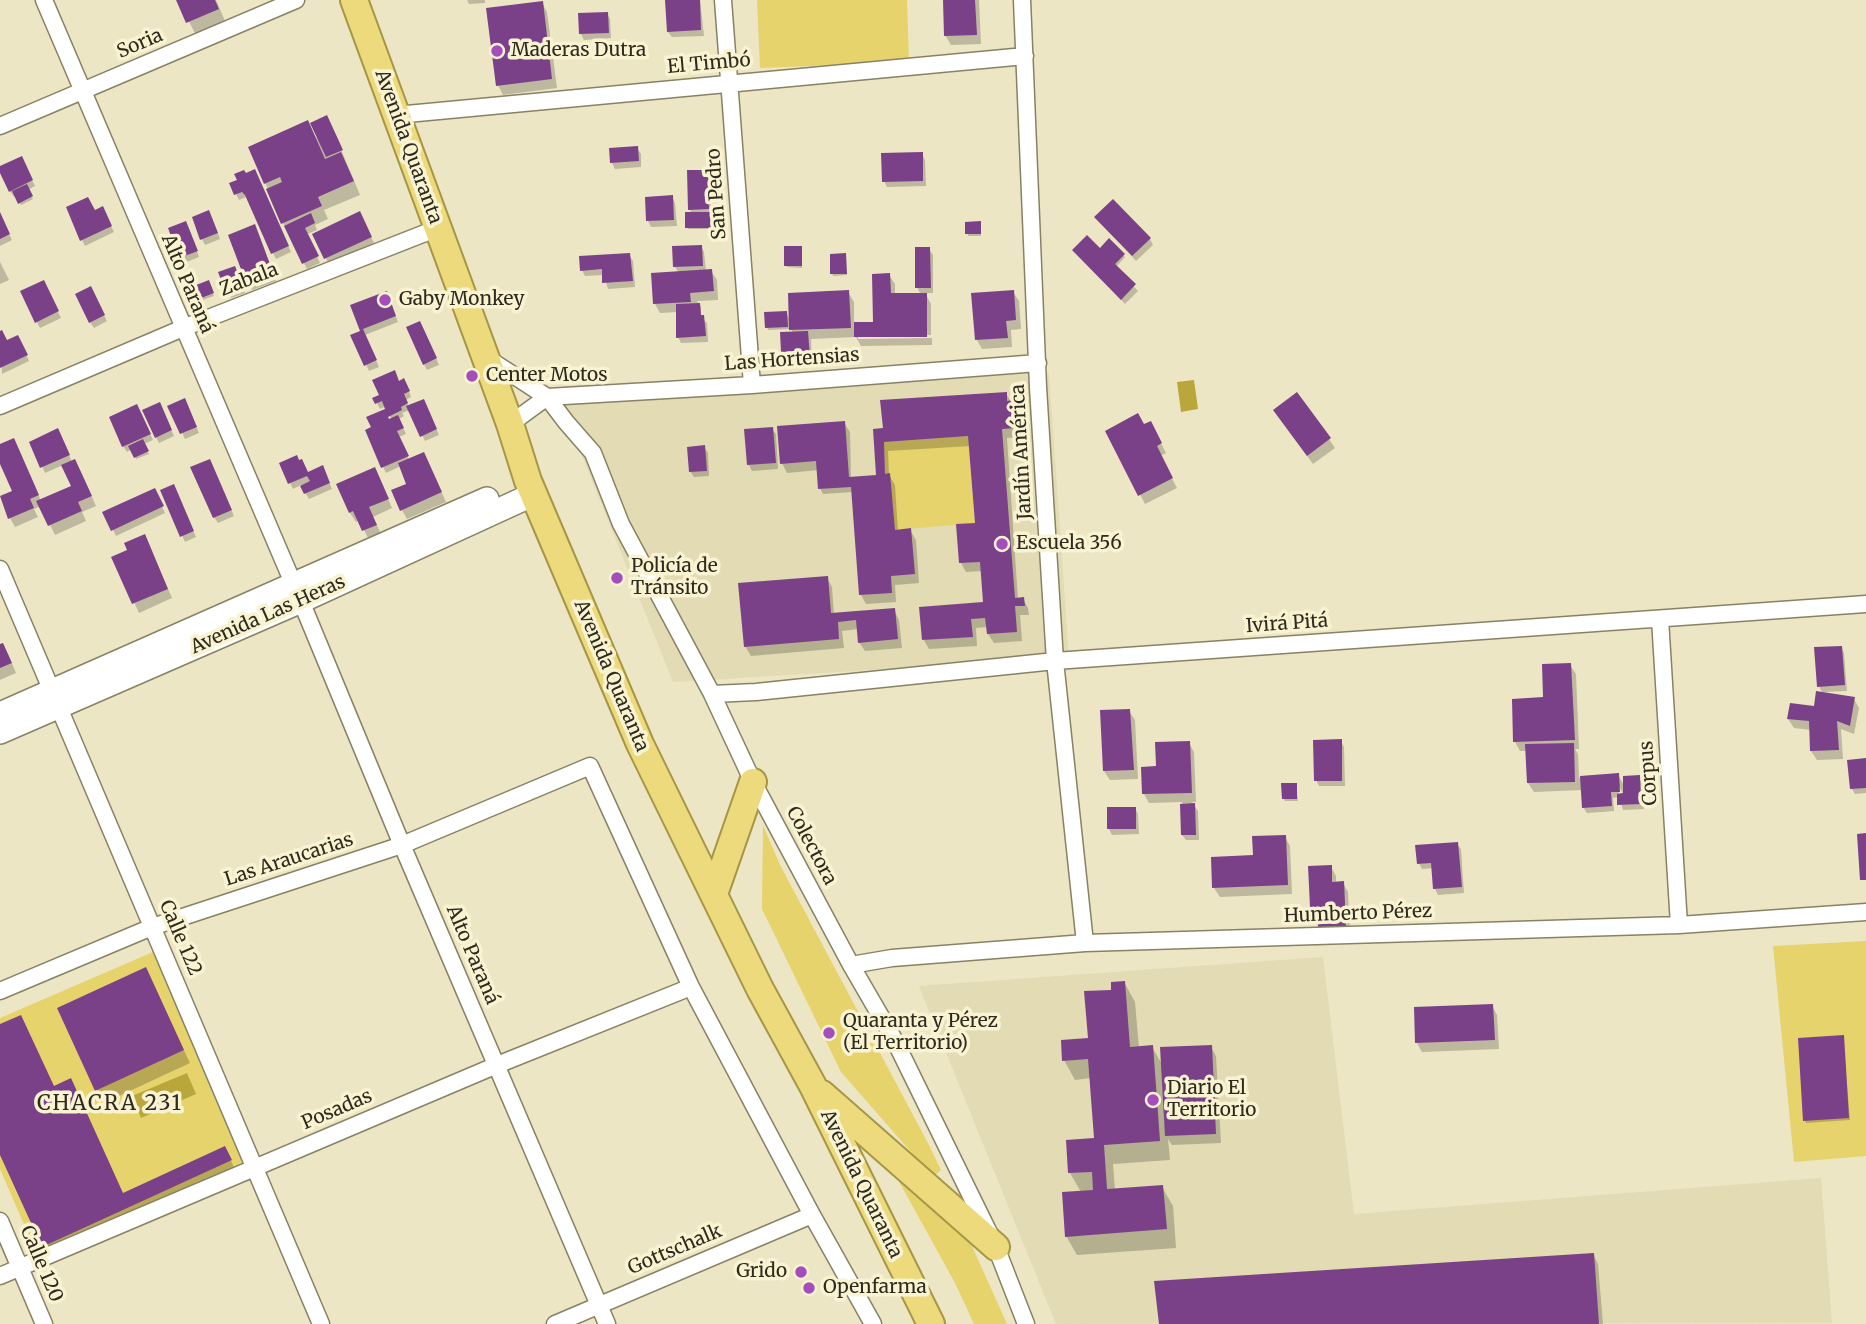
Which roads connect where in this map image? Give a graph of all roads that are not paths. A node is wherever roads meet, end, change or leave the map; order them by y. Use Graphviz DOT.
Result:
graph roads {
  1 [pos="44,0"];
  2 [pos="296,0"];
  3 [pos="354,0"];
  4 [pos="723,0"];
  5 [pos="1022,0"];
  6 [pos="1025,56"];
  7 [pos="730,83"];
  8 [pos="82,91"];
  9 [pos="396,115"];
  10 [pos="0,126"];
  11 [pos="438,228"];
  12 [pos="183,328"];
  13 [pos="485,356"];
  14 [pos="1038,363"];
  15 [pos="752,385"];
  16 [pos="547,397"];
  17 [pos="0,406"];
  18 [pos="510,424"];
  19 [pos="531,487"];
  20 [pos="0,569"];
  21 [pos="297,592"];
  22 [pos="1866,604"];
  23 [pos="1660,619"];
  24 [pos="1055,661"];
  25 [pos="712,694"];
  26 [pos="56,700"];
  27 [pos="0,714"];
  28 [pos="0,732"];
  29 [pos="753,782"];
  30 [pos="402,845"];
  31 [pos="714,894"];
  32 [pos="1866,912"];
  33 [pos="1679,925"];
  34 [pos="152,927"];
  35 [pos="1085,943"];
  36 [pos="851,965"];
  37 [pos="691,987"];
  38 [pos="0,991"];
  39 [pos="497,1065"];
  40 [pos="813,1086"];
  41 [pos="255,1168"];
  42 [pos="812,1215"];
  43 [pos="0,1221"];
  44 [pos="996,1247"];
  45 [pos="20,1267"];
  46 [pos="0,1276"];
  47 [pos="599,1305"];
  48 [pos="44,1324"];
  49 [pos="321,1324"];
  50 [pos="555,1324"];
  51 [pos="607,1324"];
  52 [pos="873,1324"];
  53 [pos="931,1324"];
  54 [pos="1026,1324"];
  1 -- 8 [label="street, Alto Paraná"];
  2 -- 8 [label="street, Soria"];
  3 -- 9 [label="highway, Avenida Quaranta"];
  4 -- 7 [label="street, San Pedro"];
  5 -- 6 [label="street, Jardín América"];
  6 -- 7 [label="street, El Timbó"];
  6 -- 14 [label="street, Jardín América"];
  7 -- 9 [label="street, El Timbó"];
  7 -- 15 [label="street, San Pedro"];
  8 -- 10 [label="street, Soria"];
  8 -- 12 [label="street, Alto Paraná"];
  9 -- 11 [label="highway, Avenida Quaranta"];
  11 -- 12 [label="street, Zabala"];
  11 -- 13 [label="highway, Avenida Quaranta"];
  12 -- 17 [label="street, Zabala"];
  12 -- 21 [label="street, Alto Paraná"];
  13 -- 16 [label="street"];
  13 -- 18 [label="highway, Avenida Quaranta"];
  14 -- 15 [label="street, Las Hortensias"];
  14 -- 24 [label="street, Jardín América"];
  15 -- 16 [label="street, Las Hortensias"];
  16 -- 18 [label="street"];
  16 -- 25 [label="street, Colectora"];
  18 -- 19 [label="highway, Avenida Quaranta"];
  19 -- 21 [label="main road, Avenida Las Heras"];
  19 -- 31 [label="highway, Avenida Quaranta"];
  20 -- 26 [label="street, Calle 122"];
  21 -- 26 [label="main road, Avenida Las Heras"];
  21 -- 30 [label="street, Alto Paraná"];
  22 -- 23 [label="street, Ivirá Pitá"];
  23 -- 24 [label="street, Ivirá Pitá"];
  23 -- 33 [label="street, Corpus"];
  24 -- 25 [label="street, Ivirá Pitá"];
  24 -- 35 [label="street, Jardín América"];
  25 -- 29 [label="street, Colectora"];
  26 -- 27 [label="main road, Avenida Las Heras"];
  26 -- 28 [label="main road, Avenida Las Heras"];
  26 -- 34 [label="street, Calle 122"];
  29 -- 31 [label="highway"];
  29 -- 36 [label="street, Colectora"];
  30 -- 34 [label="street, Las Araucarias"];
  30 -- 37 [label="street, Las Araucarias"];
  30 -- 39 [label="street, Alto Paraná"];
  31 -- 40 [label="highway, Avenida Quaranta"];
  32 -- 33 [label="street, Humberto Pérez"];
  33 -- 35 [label="street, Humberto Pérez"];
  34 -- 38 [label="street, Las Araucarias"];
  34 -- 41 [label="street, Calle 122"];
  35 -- 36 [label="street, Humberto Pérez"];
  36 -- 44 [label="street, Colectora"];
  37 -- 39 [label="street, Posadas"];
  37 -- 42 [label="street"];
  39 -- 41 [label="street, Posadas"];
  39 -- 47 [label="street, Alto Paraná"];
  40 -- 44 [label="highway"];
  40 -- 53 [label="highway, Avenida Quaranta"];
  41 -- 45 [label="street, Posadas"];
  41 -- 49 [label="street, Calle 122"];
  42 -- 47 [label="street, Gottschalk"];
  42 -- 52 [label="street"];
  43 -- 45 [label="street, Calle 120"];
  44 -- 54 [label="street, Colectora"];
  45 -- 46 [label="street, Posadas"];
  45 -- 48 [label="street, Calle 120"];
  47 -- 50 [label="street, Gottschalk"];
  47 -- 51 [label="street, Alto Paraná"];
}
